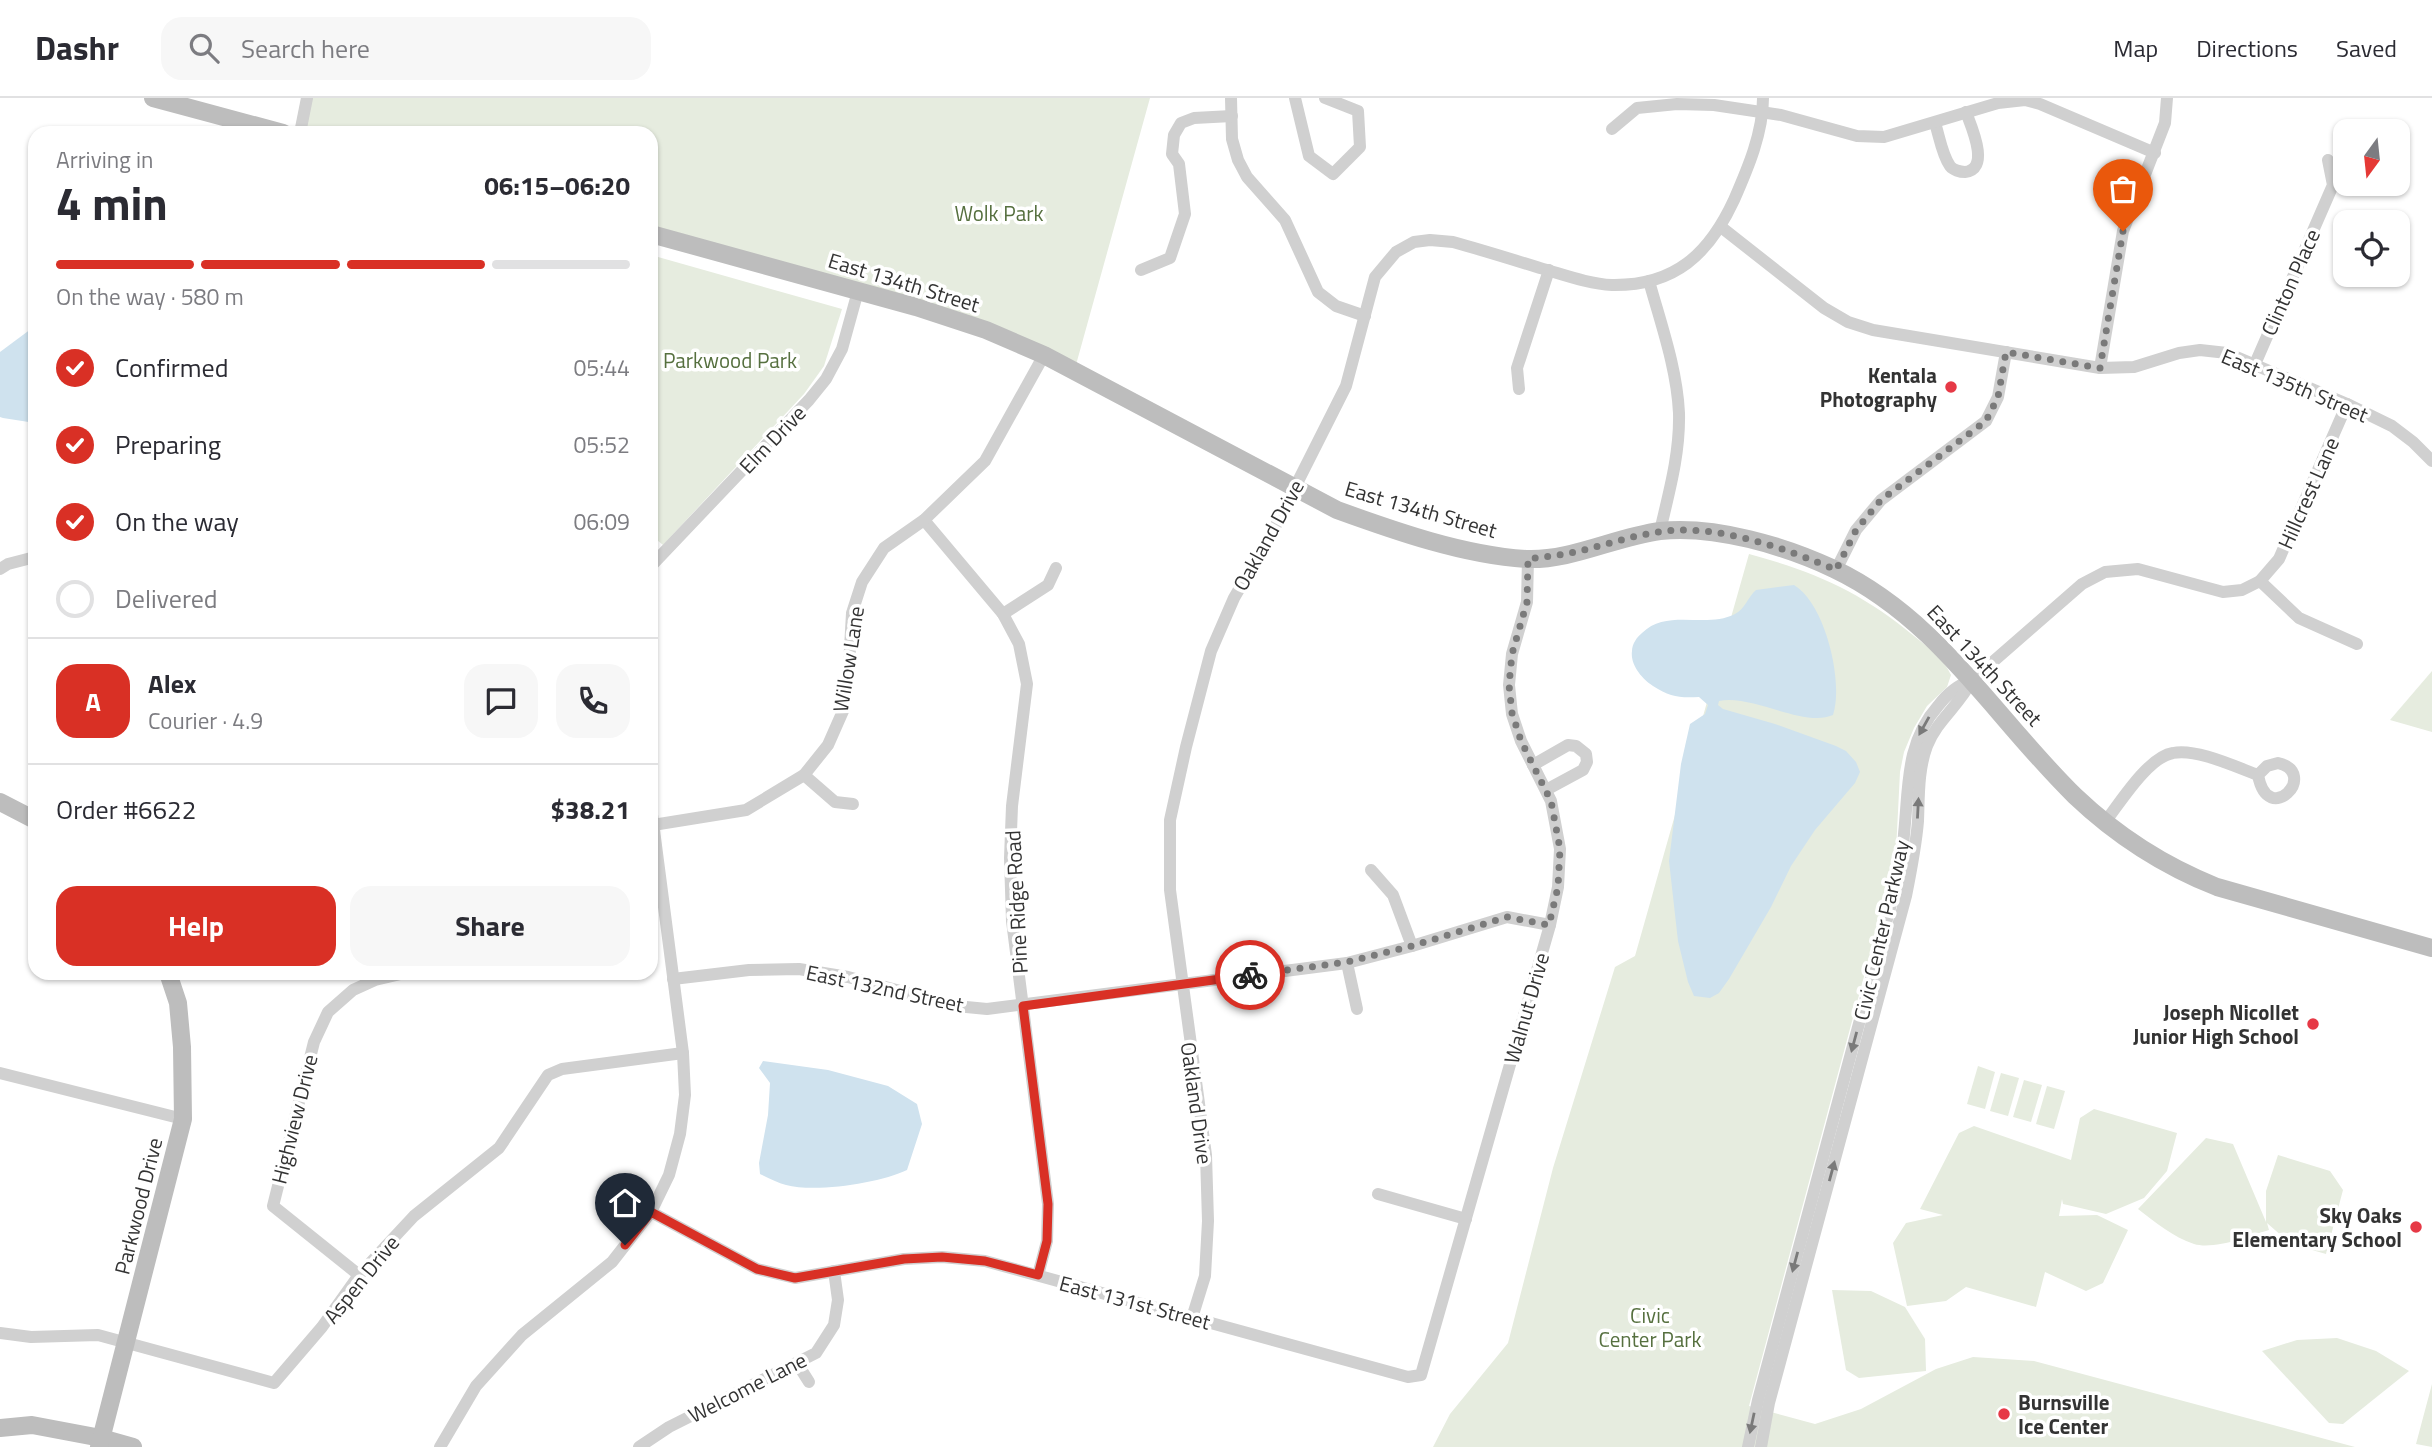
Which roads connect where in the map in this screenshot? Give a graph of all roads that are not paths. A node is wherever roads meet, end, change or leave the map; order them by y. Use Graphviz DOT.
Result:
graph roads {
  1 [pos="153,98"];
  2 [pos="307,98"];
  3 [pos="1231,98"];
  4 [pos="1295,98"];
  5 [pos="1325,98"];
  6 [pos="1763,98"];
  7 [pos="2167,98"];
  8 [pos="1966,112"];
  9 [pos="1763,113"];
  10 [pos="1231,116"];
  11 [pos="1935,123"];
  12 [pos="258,126"];
  13 [pos="301,126"];
  14 [pos="1612,130"];
  15 [pos="2155,153"];
  16 [pos="2328,160"];
  17 [pos="1721,227"];
  18 [pos="658,236"];
  19 [pos="1141,270"];
  20 [pos="1549,270"];
  21 [pos="1649,281"];
  22 [pos="858,291"];
  23 [pos="1365,316"];
  24 [pos="2006,352"];
  25 [pos="1044,355"];
  26 [pos="2255,364"];
  27 [pos="2100,368"];
  28 [pos="1519,389"];
  29 [pos="2347,404"];
  30 [pos="2432,461"];
  31 [pos="1294,487"];
  32 [pos="924,520"];
  33 [pos="1660,531"];
  34 [pos="28,559"];
  35 [pos="658,559"];
  36 [pos="1528,559"];
  37 [pos="1056,568"];
  38 [pos="0,569"];
  39 [pos="1836,570"];
  40 [pos="2260,581"];
  41 [pos="1003,614"];
  42 [pos="2357,644"];
  43 [pos="1972,680"];
  44 [pos="1533,765"];
  45 [pos="804,775"];
  46 [pos="2258,775"];
  47 [pos="1546,790"];
  48 [pos="0,802"];
  49 [pos="853,804"];
  50 [pos="28,816"];
  51 [pos="2105,822"];
  52 [pos="658,824"];
  53 [pos="658,864"];
  54 [pos="1371,870"];
  55 [pos="1549,925"];
  56 [pos="1412,946"];
  57 [pos="2432,948"];
  58 [pos="1347,962"];
  59 [pos="673,979"];
  60 [pos="170,980"];
  61 [pos="375,980"];
  62 [pos="1182,985"];
  63 [pos="1023,1006"];
  64 [pos="1357,1009"];
  65 [pos="683,1053"];
  66 [pos="0,1073"];
  67 [pos="183,1119"];
  68 [pos="1378,1194"];
  69 [pos="651,1212"];
  70 [pos="1466,1219"];
  71 [pos="834,1270"];
  72 [pos="359,1275"];
  73 [pos="1038,1275"];
  74 [pos="1192,1318"];
  75 [pos="0,1334"];
  76 [pos="127,1341"];
  77 [pos="797,1363"];
  78 [pos="1421,1375"];
  79 [pos="808,1382"];
  80 [pos="0,1428"];
  81 [pos="100,1443"];
  82 [pos="132,1447"];
  83 [pos="440,1447"];
  84 [pos="639,1447"];
  85 [pos="1748,1447"];
  86 [pos="1761,1447"];
  1 -- 12 [label="street"];
  2 -- 13 [label="street"];
  3 -- 10 [label="street"];
  4 -- 5 [label="street"];
  6 -- 9 [label="street, Oakland Drive"];
  7 -- 15 [label="street"];
  8 -- 11 [label="street"];
  8 -- 11 [label="street"];
  8 -- 15 [label="street"];
  9 -- 11 [label="street"];
  9 -- 14 [label="street"];
  9 -- 17 [label="street, Oakland Drive"];
  10 -- 19 [label="street"];
  10 -- 23 [label="street"];
  15 -- 27 [label="street"];
  16 -- 26 [label="street, Clinton Place"];
  17 -- 21 [label="street, Oakland Drive"];
  17 -- 24 [label="street, East 135th Street"];
  18 -- 22 [label="street, East 134th Street"];
  20 -- 21 [label="street, Oakland Drive"];
  20 -- 23 [label="street, Oakland Drive"];
  20 -- 28 [label="street"];
  21 -- 33 [label="street"];
  22 -- 25 [label="street, East 134th Street"];
  22 -- 35 [label="street, Elm Drive"];
  23 -- 31 [label="street, Oakland Drive"];
  24 -- 27 [label="street, East 135th Street"];
  24 -- 39 [label="street"];
  25 -- 31 [label="street, East 134th Street"];
  25 -- 32 [label="street, Willow Lane"];
  26 -- 27 [label="street, East 135th Street"];
  26 -- 29 [label="street, East 135th Street"];
  29 -- 30 [label="street, East 135th Street"];
  29 -- 40 [label="street, Hillcrest Lane"];
  31 -- 36 [label="street, East 134th Street"];
  31 -- 62 [label="street, Oakland Drive"];
  32 -- 41 [label="street, Pine Ridge Road"];
  32 -- 45 [label="street, Willow Lane"];
  33 -- 36 [label="street, East 134th Street"];
  33 -- 39 [label="street, East 134th Street"];
  34 -- 38 [label="street"];
  36 -- 44 [label="street, Walnut Drive"];
  37 -- 41 [label="street"];
  39 -- 43 [label="street, East 134th Street"];
  40 -- 42 [label="street"];
  40 -- 43 [label="street"];
  41 -- 63 [label="street, Pine Ridge Road"];
  43 -- 51 [label="street, East 134th Street"];
  43 -- 85 [label="street, Civic Center Parkway, one-way"];
  86 -- 43 [label="street, Civic Center Parkway, one-way"];
  44 -- 47 [label="street, Walnut Drive"];
  44 -- 47 [label="street"];
  45 -- 49 [label="street"];
  45 -- 52 [label="street, Willow Lane"];
  46 -- 51 [label="street"];
  47 -- 55 [label="street, Walnut Drive"];
  48 -- 50 [label="street"];
  51 -- 57 [label="street, East 134th Street"];
  53 -- 59 [label="street"];
  54 -- 56 [label="street"];
  55 -- 56 [label="street, East 132nd Street"];
  55 -- 70 [label="street, Walnut Drive"];
  56 -- 58 [label="street, East 132nd Street"];
  58 -- 62 [label="street, East 132nd Street"];
  58 -- 64 [label="street"];
  59 -- 63 [label="street, East 132nd Street"];
  59 -- 65 [label="street"];
  60 -- 67 [label="street, Parkwood Drive"];
  61 -- 72 [label="street, Highview Drive"];
  62 -- 63 [label="street, East 132nd Street"];
  62 -- 74 [label="street, Oakland Drive"];
  63 -- 73 [label="street, Pine Ridge Road"];
  65 -- 69 [label="street"];
  65 -- 72 [label="street, Aspen Drive"];
  66 -- 67 [label="street"];
  67 -- 76 [label="street, Parkwood Drive"];
  68 -- 70 [label="street"];
  69 -- 71 [label="street, East 131st Street"];
  69 -- 83 [label="street"];
  70 -- 78 [label="street, Walnut Drive"];
  71 -- 73 [label="street, East 131st Street"];
  71 -- 77 [label="street, Welcome Lane"];
  72 -- 76 [label="street, Aspen Drive"];
  73 -- 74 [label="street, East 131st Street"];
  74 -- 78 [label="street, East 131st Street"];
  75 -- 76 [label="street, Aspen Drive"];
  76 -- 81 [label="street, Parkwood Drive"];
  77 -- 79 [label="street"];
  77 -- 84 [label="street, Welcome Lane"];
  80 -- 81 [label="street"];
  81 -- 82 [label="street"];
}
